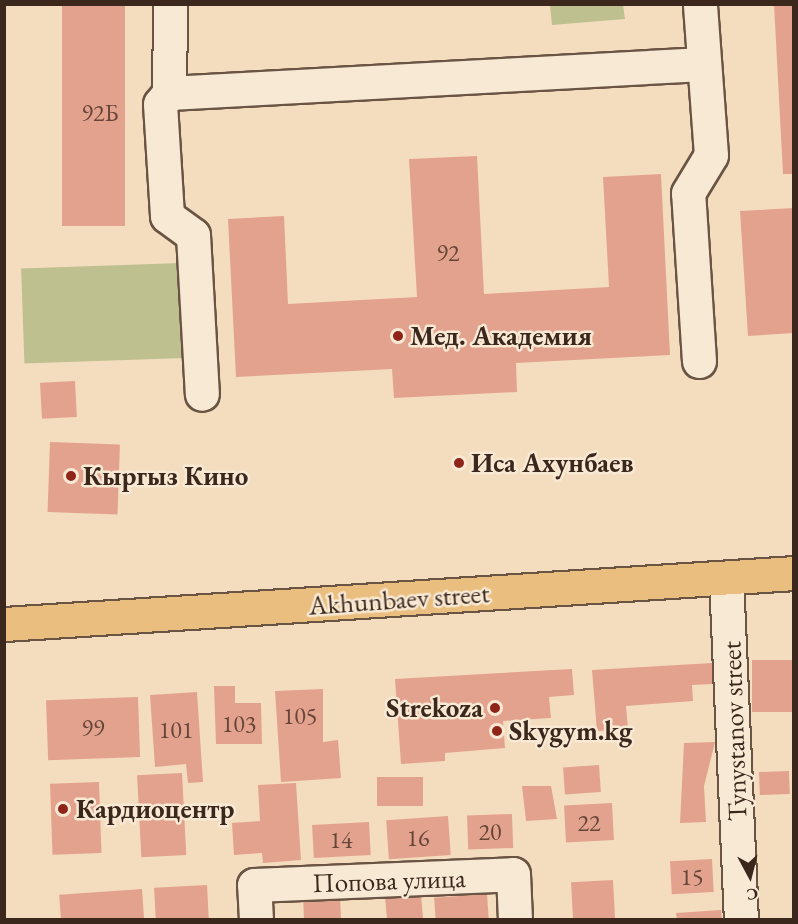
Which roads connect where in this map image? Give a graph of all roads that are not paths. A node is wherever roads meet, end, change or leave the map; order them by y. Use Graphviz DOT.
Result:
graph roads {
  1 [pos="170,4"];
  2 [pos="700,4"];
  3 [pos="703,64"];
  4 [pos="169,93"];
  5 [pos="699,361"];
  6 [pos="202,394"];
  7 [pos="794,573"];
  8 [pos="726,578"];
  9 [pos="4,624"];
  10 [pos="256,920"];
  11 [pos="515,920"];
  12 [pos="741,920"];
  1 -- 4 [label="street"];
  2 -- 3 [label="street"];
  3 -- 4 [label="street"];
  3 -- 5 [label="street"];
  4 -- 6 [label="street"];
  7 -- 8 [label="main road, Akhunbaev street"];
  8 -- 9 [label="main road, Akhunbaev street"];
  8 -- 12 [label="street, Tynystanov street"];
  10 -- 11 [label="street, Попова улица"];
}
